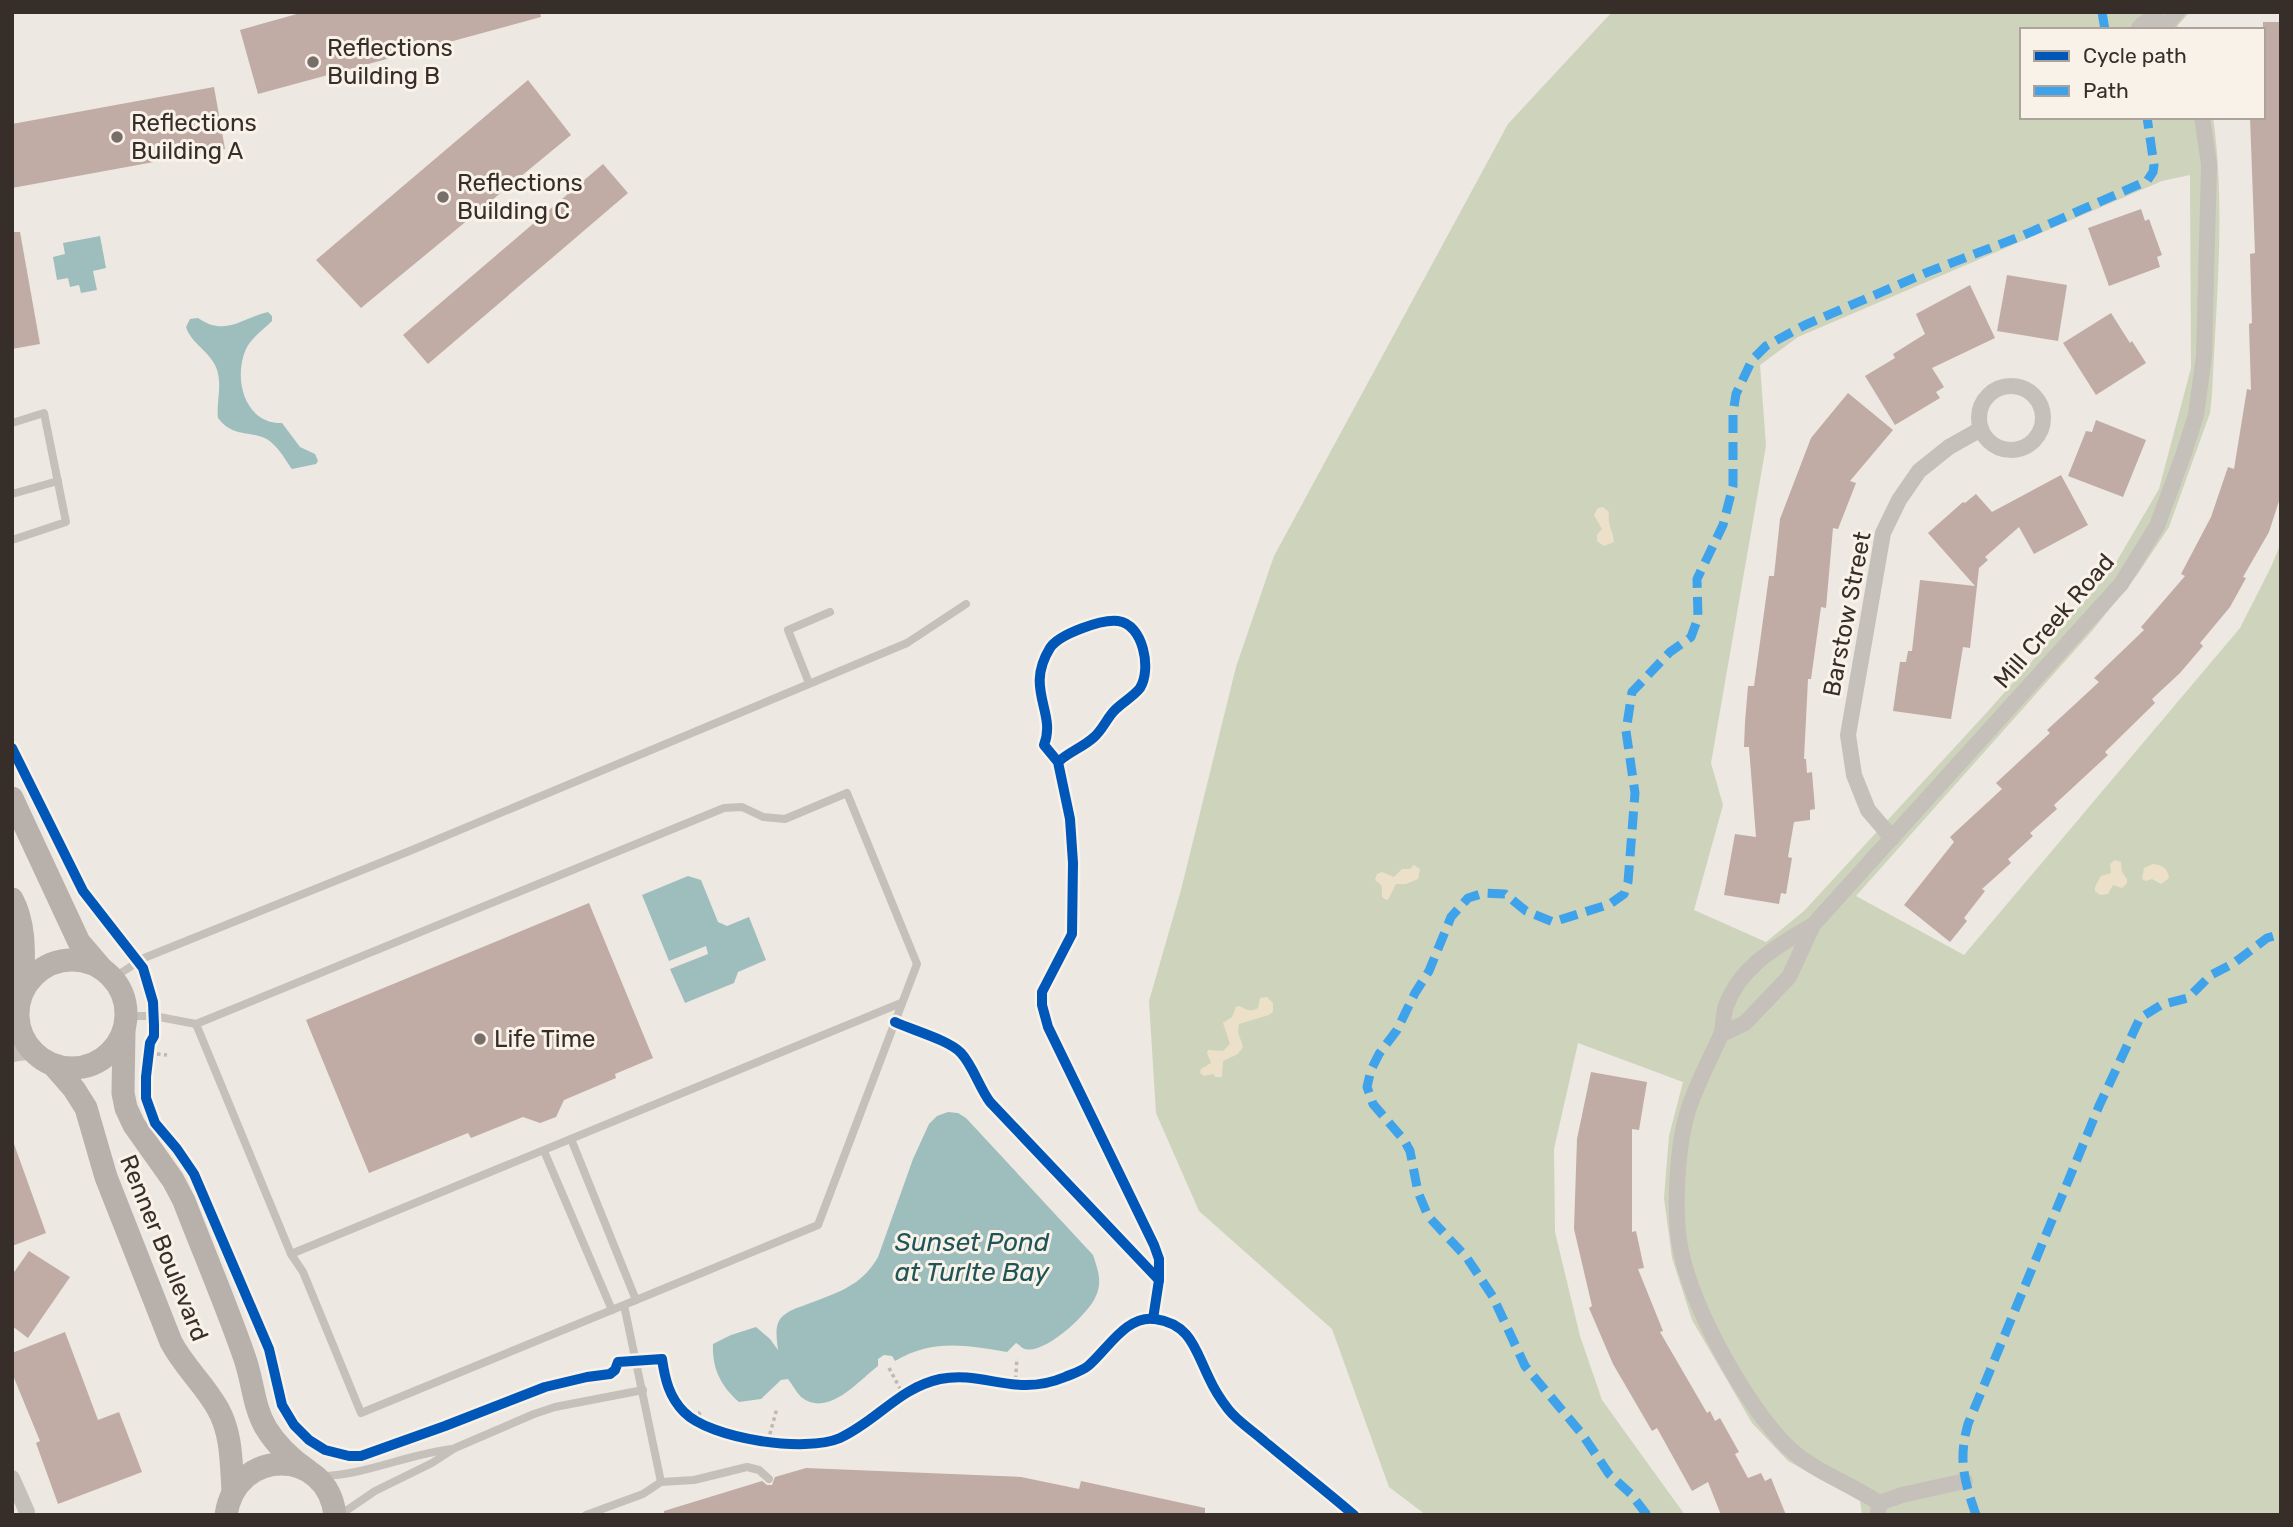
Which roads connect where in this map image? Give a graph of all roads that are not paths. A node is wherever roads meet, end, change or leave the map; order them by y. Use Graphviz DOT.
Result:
graph roads {
  1 [pos="2177,12"];
  2 [pos="2139,28"];
  3 [pos="2166,28"];
  4 [pos="2202,119"];
  5 [pos="12,423"];
  6 [pos="1981,429"];
  7 [pos="58,481"];
  8 [pos="12,494"];
  9 [pos="12,540"];
  10 [pos="966,604"];
  11 [pos="830,612"];
  12 [pos="809,683"];
  13 [pos="12,798"];
  14 [pos="1892,838"];
  15 [pos="12,899"];
  16 [pos="1813,925"];
  17 [pos="107,973"];
  18 [pos="23,990"];
  19 [pos="901,1003"];
  20 [pos="15,1017"];
  21 [pos="125,1023"];
  22 [pos="196,1024"];
  23 [pos="1722,1034"];
  24 [pos="22,1052"];
  25 [pos="54,1066"];
  26 [pos="572,1139"];
  27 [pos="544,1151"];
  28 [pos="291,1254"];
  29 [pos="636,1300"];
  30 [pos="624,1305"];
  31 [pos="612,1310"];
  32 [pos="643,1390"];
  33 [pos="455,1448"];
  34 [pos="311,1473"];
  35 [pos="12,1478"];
  36 [pos="769,1479"];
  37 [pos="1965,1480"];
  38 [pos="661,1482"];
  39 [pos="233,1490"];
  40 [pos="1879,1509"];
  41 [pos="26,1515"];
  42 [pos="226,1515"];
  43 [pos="335,1515"];
  44 [pos="340,1515"];
  45 [pos="586,1515"];
  1 -- 3 [label="street"];
  2 -- 3 [label="street"];
  4 -- 14 [label="street, Mill Creek Road"];
  5 -- 7 [label="lane"];
  6 -- 6 [label="street"];
  6 -- 14 [label="street, Barstow Street"];
  7 -- 8 [label="lane"];
  7 -- 9 [label="lane"];
  10 -- 12 [label="lane"];
  11 -- 12 [label="lane"];
  12 -- 17 [label="lane"];
  13 -- 17 [label="main road"];
  14 -- 16 [label="street, Mill Creek Road"];
  15 -- 18 [label="main road"];
  16 -- 23 [label="street, Mill Creek Road"];
  16 -- 23 [label="street, Mill Creek Road"];
  17 -- 18 [label="main road"];
  17 -- 21 [label="main road"];
  18 -- 20 [label="main road"];
  19 -- 22 [label="lane"];
  19 -- 26 [label="lane"];
  19 -- 29 [label="lane"];
  20 -- 24 [label="main road"];
  21 -- 22 [label="lane"];
  21 -- 25 [label="main road"];
  21 -- 34 [label="main road, Renner Boulevard"];
  22 -- 28 [label="lane"];
  23 -- 40 [label="street, Mill Creek Road"];
  24 -- 25 [label="main road"];
  25 -- 39 [label="main road, Renner Boulevard"];
  26 -- 27 [label="lane"];
  26 -- 29 [label="lane"];
  27 -- 28 [label="lane"];
  27 -- 31 [label="lane"];
  28 -- 31 [label="lane"];
  29 -- 30 [label="lane"];
  30 -- 31 [label="lane"];
  30 -- 32 [label="lane"];
  32 -- 33 [label="lane"];
  32 -- 38 [label="lane"];
  33 -- 34 [label="lane"];
  33 -- 44 [label="lane"];
  34 -- 39 [label="main road"];
  34 -- 43 [label="main road, Renner Boulevard"];
  35 -- 41 [label="street"];
  36 -- 38 [label="lane"];
  37 -- 40 [label="street"];
  38 -- 45 [label="lane"];
  39 -- 42 [label="main road"];
}
